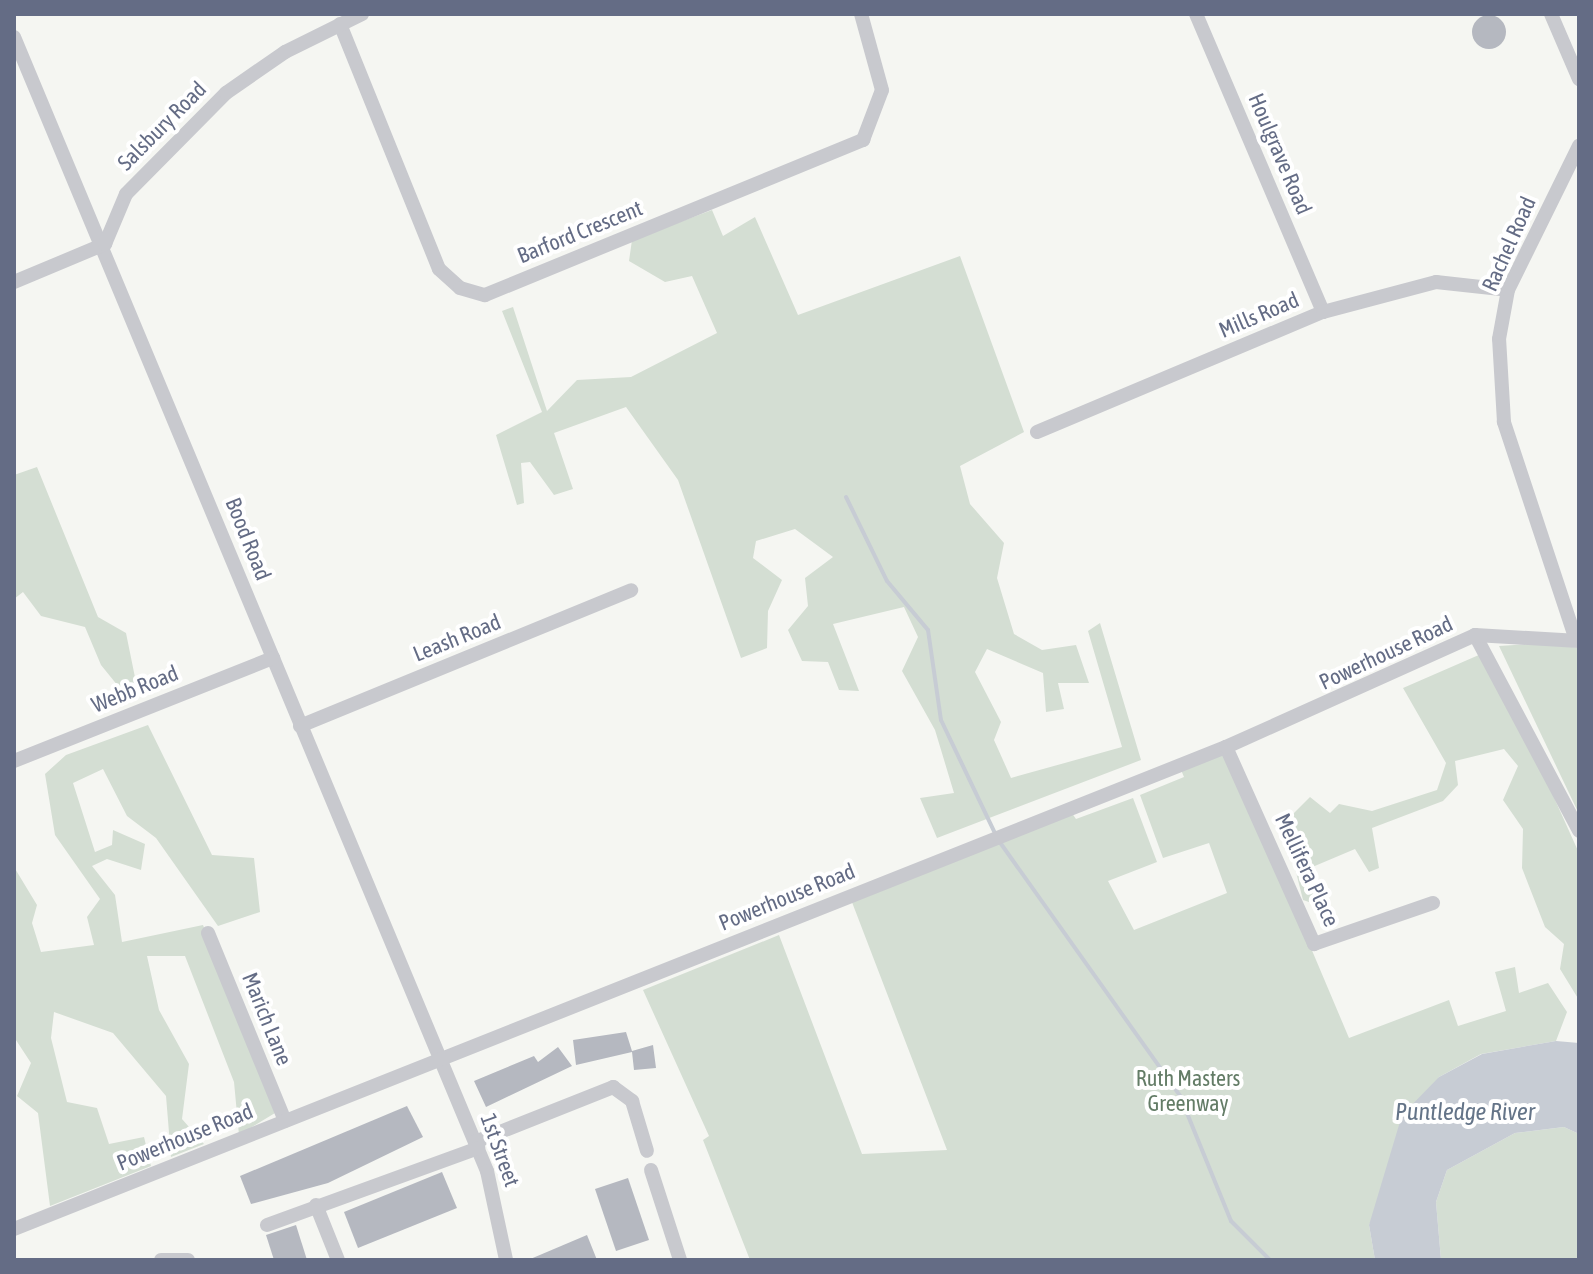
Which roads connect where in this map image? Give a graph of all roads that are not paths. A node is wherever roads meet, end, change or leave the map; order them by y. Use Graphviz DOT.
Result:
graph roads {
  1 [pos="362,14"];
  2 [pos="861,14"];
  3 [pos="1196,14"];
  4 [pos="1551,14"];
  5 [pos="340,24"];
  6 [pos="14,37"];
  7 [pos="1579,79"];
  8 [pos="1579,146"];
  9 [pos="105,244"];
  10 [pos="14,282"];
  11 [pos="1508,290"];
  12 [pos="1323,312"];
  13 [pos="1037,432"];
  14 [pos="631,590"];
  15 [pos="1475,635"];
  16 [pos="1578,640"];
  17 [pos="273,658"];
  18 [pos="300,726"];
  19 [pos="1226,747"];
  20 [pos="14,761"];
  21 [pos="1579,831"];
  22 [pos="1433,903"];
  23 [pos="208,933"];
  24 [pos="441,1057"];
  25 [pos="285,1121"];
  26 [pos="476,1145"];
  27 [pos="647,1151"];
  28 [pos="651,1170"];
  29 [pos="316,1205"];
  30 [pos="267,1225"];
  31 [pos="14,1229"];
  32 [pos="161,1260"];
  33 [pos="188,1260"];
  34 [pos="338,1260"];
  35 [pos="506,1260"];
  36 [pos="680,1260"];
  1 -- 5 [label="street, Salsbury Road"];
  2 -- 5 [label="street, Barford Crescent"];
  3 -- 12 [label="street, Houlgrave Road"];
  4 -- 7 [label="street"];
  5 -- 9 [label="street, Salsbury Road"];
  6 -- 9 [label="street, Bood Road"];
  8 -- 11 [label="street, Rachel Road"];
  9 -- 10 [label="street"];
  9 -- 17 [label="street, Bood Road"];
  11 -- 12 [label="street, Mills Road"];
  11 -- 16 [label="street, Rachel Road"];
  12 -- 13 [label="street, Mills Road"];
  14 -- 18 [label="street, Leash Road"];
  15 -- 16 [label="street, Powerhouse Road"];
  15 -- 19 [label="street, Powerhouse Road"];
  15 -- 21 [label="street"];
  17 -- 18 [label="street, Bood Road"];
  17 -- 20 [label="street, Webb Road"];
  18 -- 24 [label="street, Bood Road"];
  19 -- 22 [label="street, Mellifera Place"];
  19 -- 24 [label="street, Powerhouse Road"];
  23 -- 25 [label="street, Marich Lane"];
  24 -- 25 [label="street, Powerhouse Road"];
  24 -- 26 [label="street, 1st Street"];
  25 -- 31 [label="street, Powerhouse Road"];
  26 -- 27 [label="street"];
  26 -- 29 [label="street"];
  26 -- 35 [label="street, 1st Street"];
  28 -- 36 [label="street"];
  29 -- 30 [label="street"];
  29 -- 34 [label="street"];
  32 -- 33 [label="street"];
}
